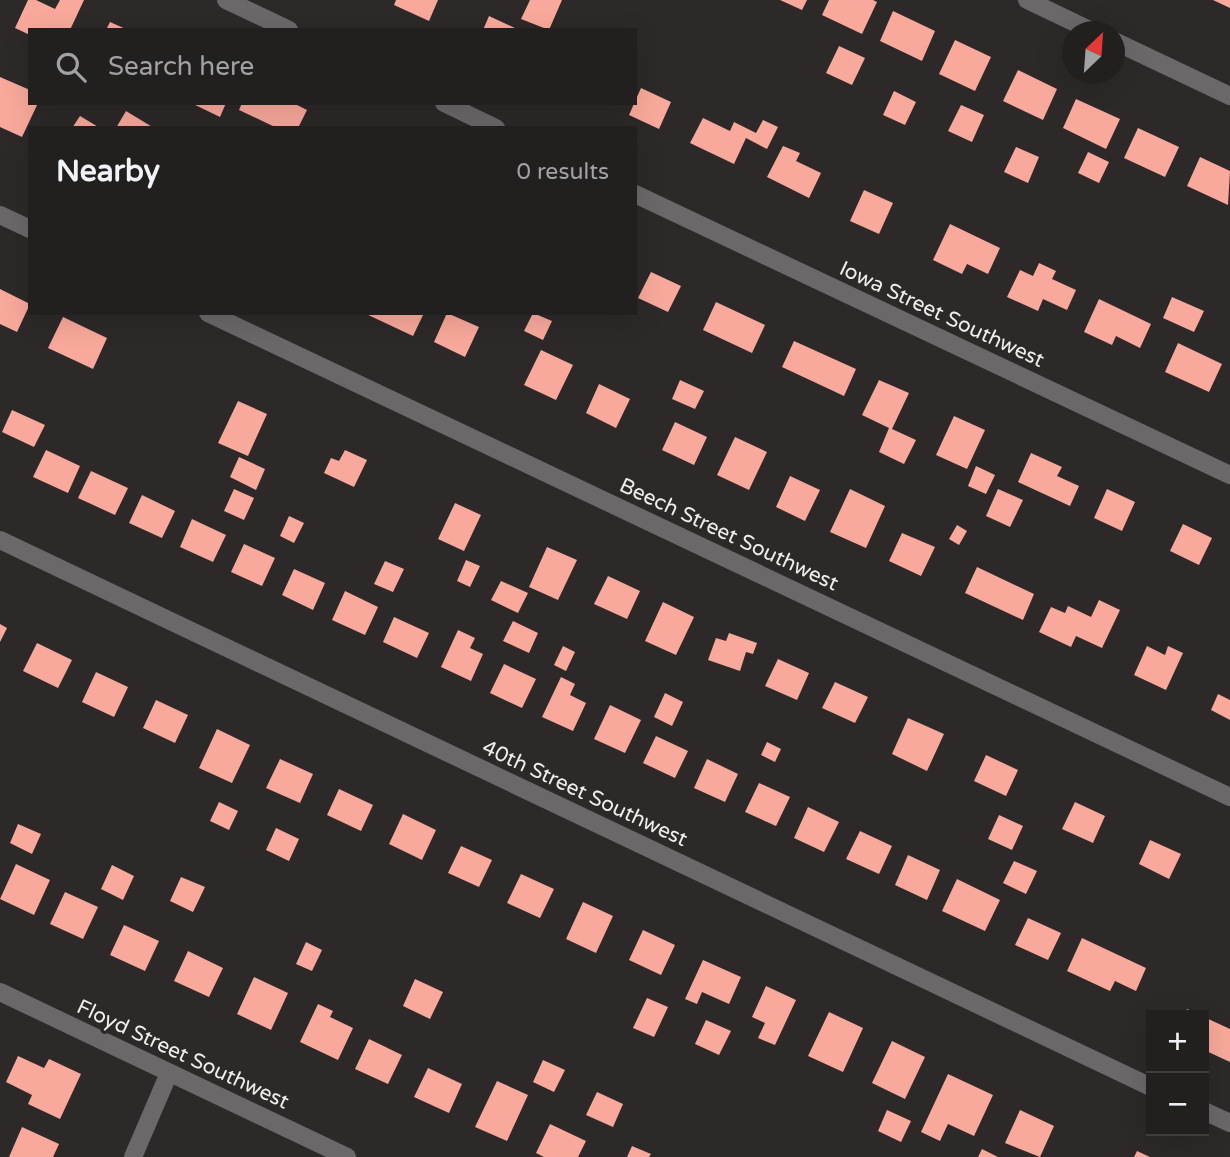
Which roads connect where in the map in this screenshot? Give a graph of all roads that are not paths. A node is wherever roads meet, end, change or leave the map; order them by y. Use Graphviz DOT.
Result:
graph roads {
  1 [pos="226,0"];
  2 [pos="1027,0"];
  3 [pos="1071,21"];
  4 [pos="285,28"];
  5 [pos="1125,46"];
  6 [pos="1230,96"];
  7 [pos="448,105"];
  8 [pos="492,126"];
  9 [pos="637,195"];
  10 [pos="0,215"];
  11 [pos="28,228"];
  12 [pos="212,315"];
  13 [pos="1230,475"];
  14 [pos="0,540"];
  15 [pos="1230,796"];
  16 [pos="0,992"];
  17 [pos="169,1073"];
  18 [pos="1146,1085"];
  19 [pos="1209,1113"];
  20 [pos="1230,1123"];
  21 [pos="133,1157"];
  22 [pos="347,1157"];
  1 -- 4 [label="street"];
  2 -- 3 [label="street"];
  5 -- 6 [label="street"];
  7 -- 8 [label="street"];
  9 -- 13 [label="street, Iowa Street Southwest"];
  10 -- 11 [label="street"];
  12 -- 15 [label="street, Beech Street Southwest"];
  14 -- 18 [label="street, 40th Street Southwest"];
  16 -- 17 [label="street, Floyd Street Southwest"];
  17 -- 21 [label="street"];
  17 -- 22 [label="street, Floyd Street Southwest"];
  19 -- 20 [label="street"];
}
